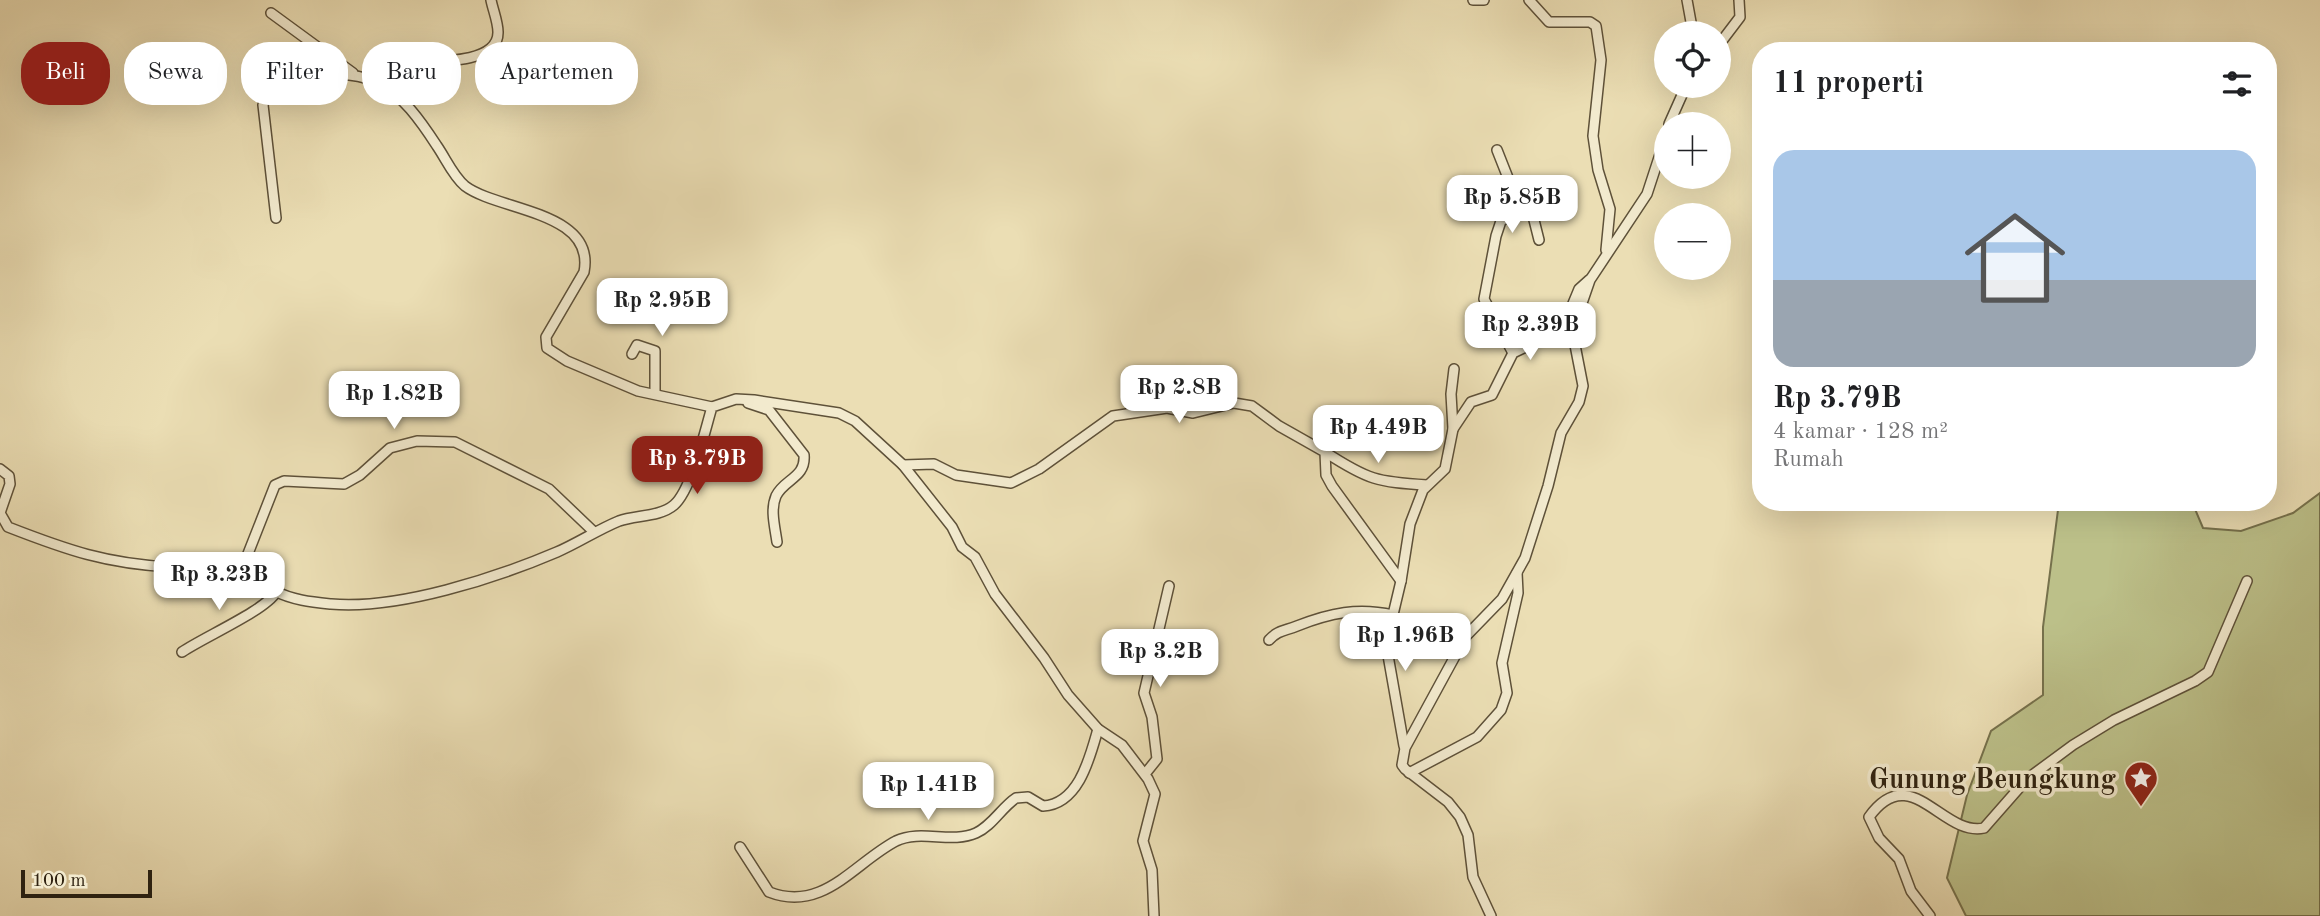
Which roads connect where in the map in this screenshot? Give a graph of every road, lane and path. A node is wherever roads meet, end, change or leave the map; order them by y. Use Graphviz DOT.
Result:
graph roads {
  1 [pos="491,0"];
  2 [pos="1473,0"];
  3 [pos="1484,0"];
  4 [pos="1529,0"];
  5 [pos="1687,0"];
  6 [pos="1739,0"];
  7 [pos="271,13"];
  8 [pos="1692,21"];
  9 [pos="1731,29"];
  10 [pos="461,62"];
  11 [pos="353,74"];
  12 [pos="362,76"];
  13 [pos="406,105"];
  14 [pos="1497,150"];
  15 [pos="1654,173"];
  16 [pos="1530,204"];
  17 [pos="276,218"];
  18 [pos="1539,240"];
  19 [pos="1606,252"];
  20 [pos="1590,280"];
  21 [pos="1513,353"];
  22 [pos="632,354"];
  23 [pos="1454,369"];
  24 [pos="655,393"];
  25 [pos="736,399"];
  26 [pos="712,407"];
  27 [pos="1453,429"];
  28 [pos="1325,452"];
  29 [pos="903,465"];
  30 [pos="0,469"];
  31 [pos="1427,485"];
  32 [pos="1,518"];
  33 [pos="594,532"];
  34 [pos="777,542"];
  35 [pos="242,569"];
  36 [pos="1517,573"];
  37 [pos="2247,580"];
  38 [pos="1402,581"];
  39 [pos="1169,586"];
  40 [pos="276,592"];
  41 [pos="1393,615"];
  42 [pos="1269,640"];
  43 [pos="182,652"];
  44 [pos="1098,729"];
  45 [pos="1405,748"];
  46 [pos="1409,773"];
  47 [pos="1145,774"];
  48 [pos="740,847"];
  49 [pos="1154,916"];
  50 [pos="1491,916"];
  51 [pos="1930,916"];
  1 -- 10 [label="street"];
  2 -- 3 [label="street"];
  4 -- 19 [label="street"];
  5 -- 8 [label="street"];
  6 -- 9 [label="street"];
  7 -- 11 [label="street"];
  11 -- 12 [label="street"];
  11 -- 17 [label="street"];
  13 -- 24 [label="street"];
  14 -- 16 [label="street"];
  15 -- 19 [label="street"];
  16 -- 18 [label="street"];
  16 -- 21 [label="street"];
  19 -- 20 [label="street"];
  20 -- 21 [label="street"];
  20 -- 36 [label="street"];
  21 -- 27 [label="street"];
  22 -- 24 [label="street"];
  23 -- 27 [label="street"];
  24 -- 26 [label="street"];
  25 -- 26 [label="street"];
  25 -- 29 [label="street"];
  25 -- 34 [label="street"];
  26 -- 33 [label="street"];
  27 -- 31 [label="street"];
  28 -- 29 [label="street"];
  28 -- 31 [label="street"];
  28 -- 38 [label="street"];
  29 -- 44 [label="street"];
  30 -- 32 [label="street"];
  31 -- 38 [label="street"];
  32 -- 35 [label="street"];
  33 -- 35 [label="street"];
  33 -- 40 [label="street"];
  35 -- 40 [label="street"];
  36 -- 45 [label="street"];
  36 -- 46 [label="street"];
  37 -- 51 [label="street"];
  38 -- 41 [label="street"];
  39 -- 47 [label="street"];
  40 -- 43 [label="street"];
  41 -- 42 [label="street"];
  41 -- 45 [label="street"];
  44 -- 47 [label="street"];
  44 -- 48 [label="street"];
  45 -- 46 [label="street"];
  46 -- 50 [label="street"];
  47 -- 49 [label="street"];
}
